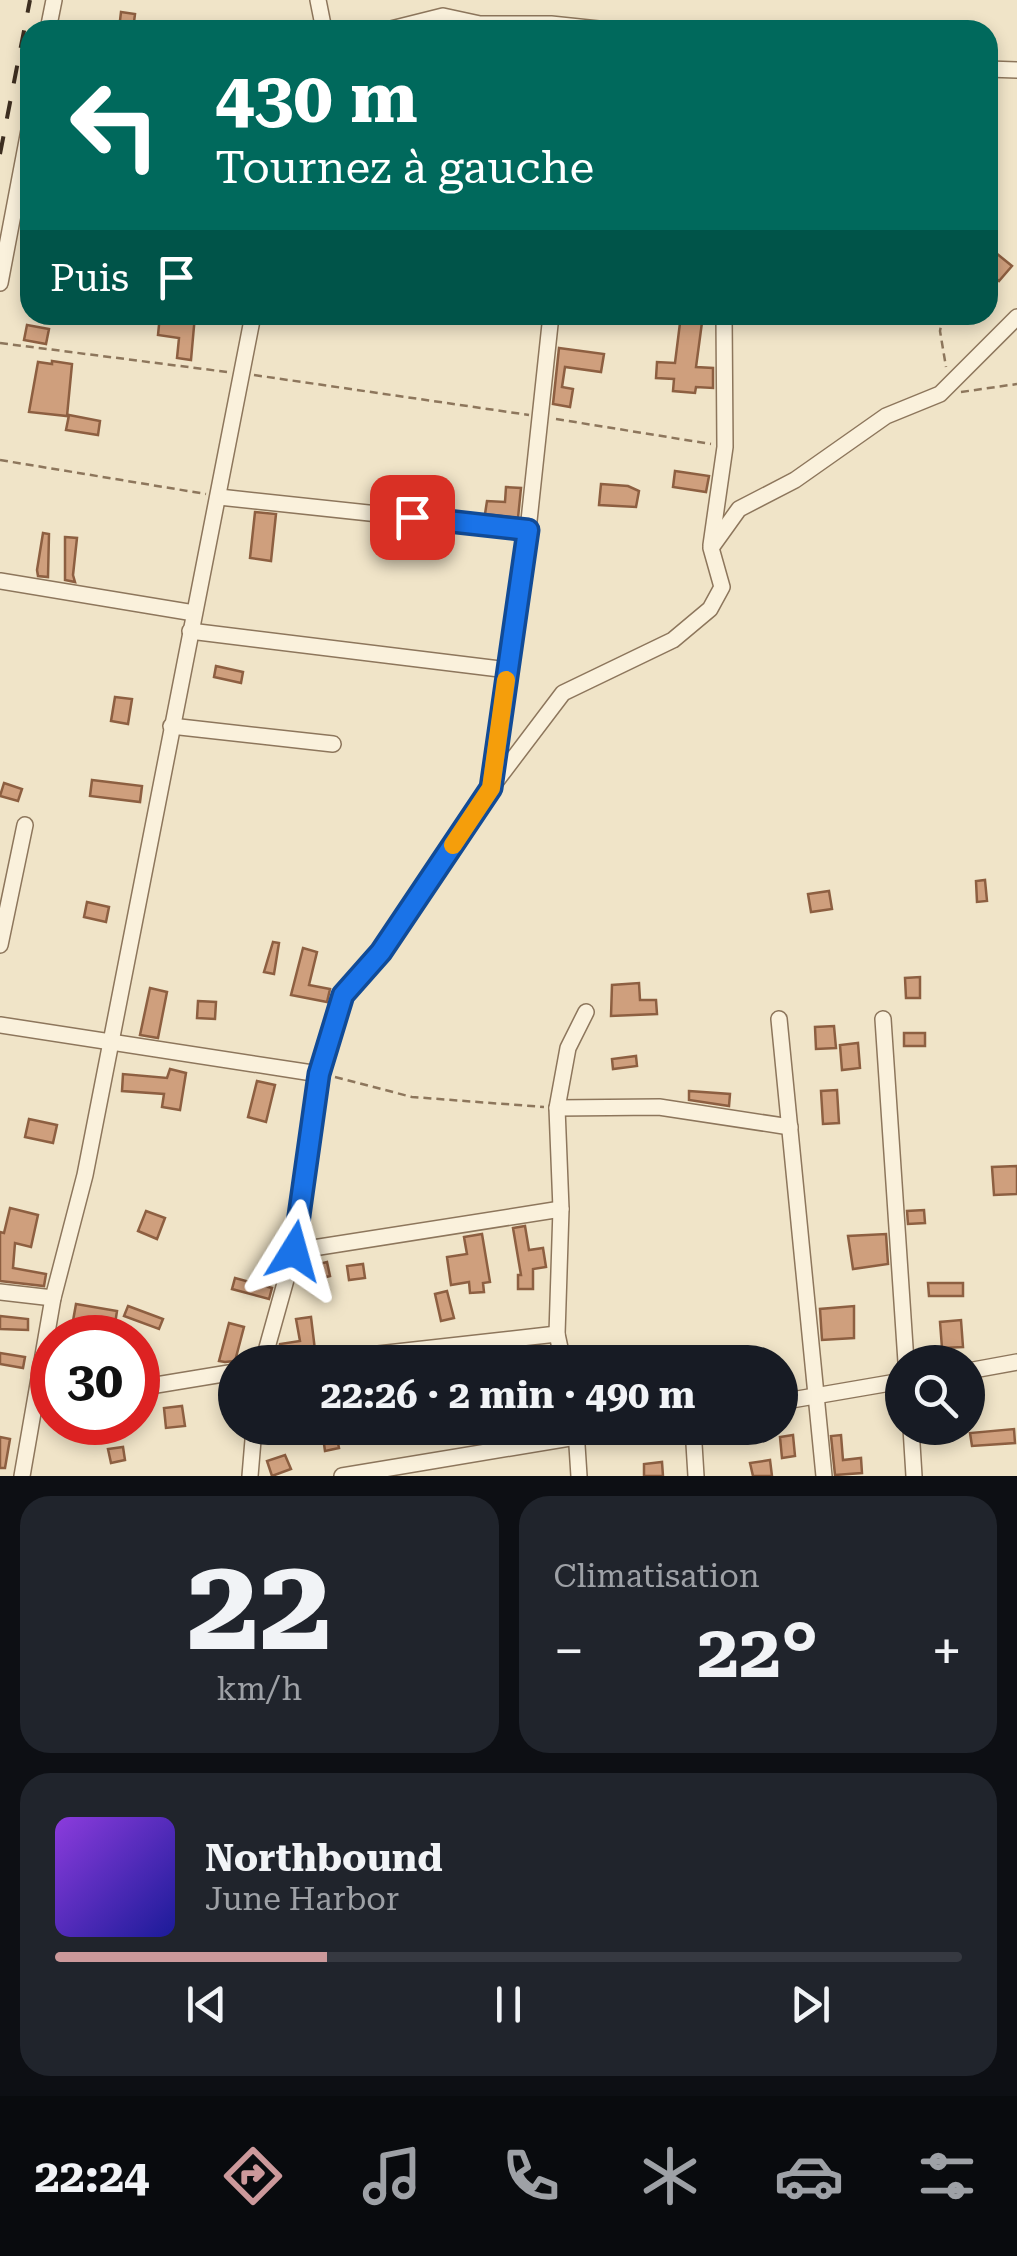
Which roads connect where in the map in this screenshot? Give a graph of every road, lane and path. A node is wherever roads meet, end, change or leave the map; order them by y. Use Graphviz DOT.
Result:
graph roads {
  1 [pos="427,20"];
  2 [pos="462,20"];
  3 [pos="20,178"];
  4 [pos="0,284"];
  5 [pos="1017,318"];
  6 [pos="251,325"];
  7 [pos="549,325"];
  8 [pos="724,325"];
  9 [pos="0,343"];
  10 [pos="240,373"];
  11 [pos="540,416"];
  12 [pos="725,446"];
  13 [pos="0,460"];
  14 [pos="220,496"];
  15 [pos="528,530"];
  16 [pos="711,548"];
  17 [pos="0,581"];
  18 [pos="194,612"];
  19 [pos="190,631"];
  20 [pos="508,670"];
  21 [pos="171,726"];
  22 [pos="333,744"];
  23 [pos="491,788"];
  24 [pos="25,825"];
  25 [pos="0,945"];
  26 [pos="586,1012"];
  27 [pos="779,1019"];
  28 [pos="883,1019"];
  29 [pos="0,1024"];
  30 [pos="111,1040"];
  31 [pos="319,1074"];
  32 [pos="557,1108"];
  33 [pos="790,1128"];
  34 [pos="561,1209"];
  35 [pos="294,1251"];
  36 [pos="0,1292"];
  37 [pos="53,1298"];
  38 [pos="52,1315"];
  39 [pos="557,1334"];
  40 [pos="268,1345"];
  41 [pos="458,1345"];
  42 [pos="559,1345"];
  43 [pos="905,1345"];
  44 [pos="1017,1362"];
  45 [pos="985,1367"];
  46 [pos="218,1375"];
  47 [pos="160,1384"];
  48 [pos="885,1385"];
  49 [pos="816,1396"];
  50 [pos="798,1399"];
  51 [pos="31,1445"];
  52 [pos="253,1445"];
  53 [pos="508,1445"];
  54 [pos="578,1445"];
  55 [pos="694,1445"];
  56 [pos="912,1445"];
  57 [pos="22,1476"];
  58 [pos="250,1476"];
  59 [pos="342,1476"];
  60 [pos="580,1476"];
  61 [pos="696,1476"];
  62 [pos="824,1476"];
  63 [pos="914,1476"];
  1 -- 2 [label="street"];
  3 -- 4 [label="street"];
  5 -- 16 [label="street"];
  6 -- 10 [label="street"];
  7 -- 11 [label="street"];
  8 -- 12 [label="street"];
  9 -- 10 [label="path"];
  10 -- 11 [label="path"];
  10 -- 14 [label="street"];
  11 -- 12 [label="path"];
  11 -- 15 [label="street"];
  12 -- 16 [label="street"];
  13 -- 14 [label="path"];
  14 -- 15 [label="street"];
  14 -- 18 [label="street"];
  15 -- 20 [label="street"];
  16 -- 23 [label="street"];
  17 -- 18 [label="street"];
  18 -- 19 [label="street"];
  19 -- 20 [label="street"];
  19 -- 21 [label="street"];
  20 -- 23 [label="street"];
  21 -- 22 [label="street"];
  21 -- 30 [label="street"];
  23 -- 31 [label="street"];
  24 -- 25 [label="street"];
  26 -- 32 [label="street"];
  27 -- 33 [label="street"];
  28 -- 43 [label="street"];
  29 -- 30 [label="street"];
  30 -- 31 [label="street"];
  30 -- 37 [label="street"];
  31 -- 32 [label="path"];
  31 -- 35 [label="street"];
  32 -- 33 [label="street"];
  32 -- 34 [label="street"];
  33 -- 49 [label="street"];
  34 -- 35 [label="street"];
  34 -- 39 [label="street"];
  35 -- 40 [label="street"];
  36 -- 37 [label="street"];
  37 -- 38 [label="street"];
  39 -- 41 [label="street"];
  39 -- 42 [label="street"];
  44 -- 45 [label="street"];
  46 -- 47 [label="street"];
  48 -- 49 [label="street"];
  49 -- 50 [label="street"];
  49 -- 62 [label="street"];
  51 -- 57 [label="street"];
  52 -- 58 [label="street"];
  53 -- 59 [label="street"];
  54 -- 60 [label="street"];
  55 -- 61 [label="street"];
  56 -- 63 [label="street"];
}
